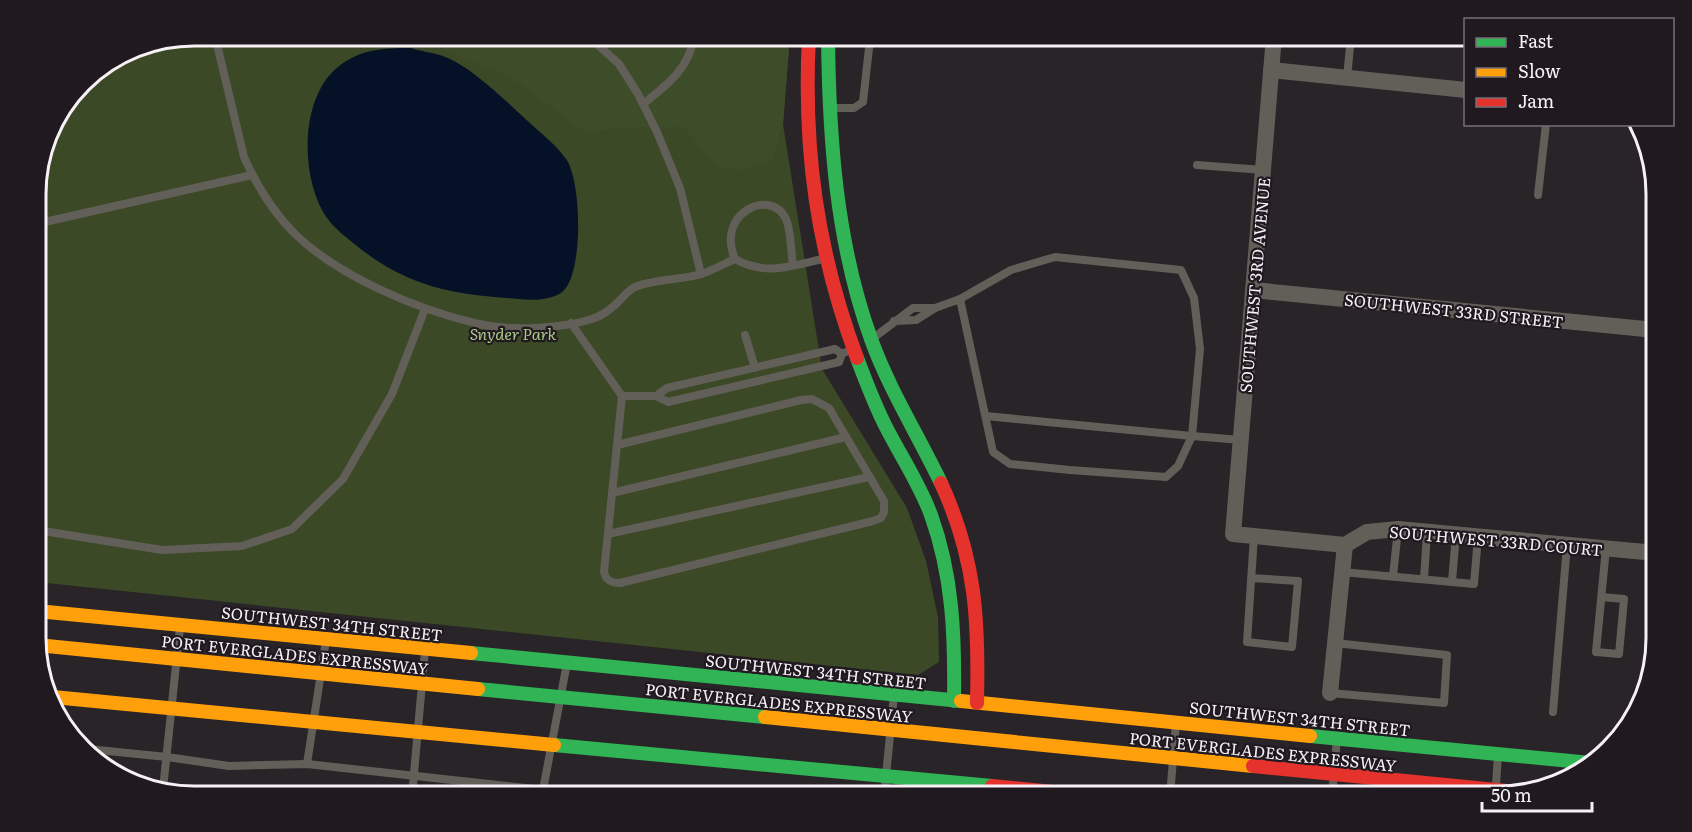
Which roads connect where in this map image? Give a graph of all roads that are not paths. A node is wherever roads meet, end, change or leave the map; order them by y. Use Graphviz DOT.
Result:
graph roads {
  1 [pos="217,46"];
  2 [pos="599,46"];
  3 [pos="693,46"];
  4 [pos="808,46"];
  5 [pos="828,46"];
  6 [pos="869,46"];
  7 [pos="1273,46"];
  8 [pos="1350,46"];
  9 [pos="1271,69"];
  10 [pos="1347,78"];
  11 [pos="1464,90"];
  12 [pos="643,104"];
  13 [pos="829,108"];
  14 [pos="1546,126"];
  15 [pos="1197,165"];
  16 [pos="1263,170"];
  17 [pos="252,175"];
  18 [pos="1538,195"];
  19 [pos="47,222"];
  20 [pos="847,253"];
  21 [pos="826,258"];
  22 [pos="735,260"];
  23 [pos="793,265"];
  24 [pos="701,274"];
  25 [pos="1254,290"];
  26 [pos="960,299"];
  27 [pos="425,309"];
  28 [pos="572,323"];
  29 [pos="1646,329"];
  30 [pos="745,335"];
  31 [pos="871,339"];
  32 [pos="848,351"];
  33 [pos="755,368"];
  34 [pos="622,396"];
  35 [pos="656,396"];
  36 [pos="986,416"];
  37 [pos="1192,436"];
  38 [pos="846,437"];
  39 [pos="1241,440"];
  40 [pos="617,445"];
  41 [pos="869,477"];
  42 [pos="612,493"];
  43 [pos="1398,529"];
  44 [pos="46,531"];
  45 [pos="1427,532"];
  46 [pos="608,534"];
  47 [pos="1456,535"];
  48 [pos="1254,536"];
  49 [pos="1478,537"];
  50 [pos="1345,545"];
  51 [pos="1567,545"];
  52 [pos="1606,548"];
  53 [pos="1646,552"];
  54 [pos="1342,572"];
  55 [pos="1394,576"];
  56 [pos="1251,578"];
  57 [pos="1424,579"];
  58 [pos="1452,581"];
  59 [pos="1602,597"];
  60 [pos="46,611"];
  61 [pos="181,624"];
  62 [pos="327,639"];
  63 [pos="1335,644"];
  64 [pos="47,646"];
  65 [pos="425,648"];
  66 [pos="567,663"];
  67 [pos="1330,693"];
  68 [pos="894,695"];
  69 [pos="60,698"];
  70 [pos="954,701"];
  71 [pos="977,703"];
  72 [pos="1553,712"];
  73 [pos="1176,723"];
  74 [pos="1338,738"];
  75 [pos="99,750"];
  76 [pos="1498,754"];
  77 [pos="167,757"];
  78 [pos="1579,762"];
  79 [pos="307,764"];
  80 [pos="414,777"];
  81 [pos="165,782"];
  82 [pos="885,785"];
  83 [pos="889,785"];
  84 [pos="982,785"];
  85 [pos="1171,785"];
  86 [pos="1333,785"];
  87 [pos="1447,785"];
  88 [pos="1496,785"];
  89 [pos="413,786"];
  90 [pos="501,786"];
  91 [pos="544,786"];
  1 -- 17 [label="lane"];
  2 -- 12 [label="lane"];
  3 -- 12 [label="lane"];
  4 -- 21 [label="main road"];
  5 -- 13 [label="main road"];
  6 -- 13 [label="lane"];
  7 -- 9 [label="street, SOUTHWEST 3RD AVENUE"];
  8 -- 10 [label="lane"];
  9 -- 10 [label="street"];
  9 -- 16 [label="street, SOUTHWEST 3RD AVENUE"];
  10 -- 11 [label="street"];
  12 -- 24 [label="lane"];
  13 -- 20 [label="main road"];
  14 -- 18 [label="lane"];
  15 -- 16 [label="lane"];
  16 -- 25 [label="street, SOUTHWEST 3RD AVENUE"];
  17 -- 19 [label="lane"];
  17 -- 27 [label="lane"];
  20 -- 21 [label="lane"];
  20 -- 31 [label="main road"];
  21 -- 23 [label="lane"];
  21 -- 32 [label="main road"];
  22 -- 23 [label="lane"];
  22 -- 23 [label="lane"];
  22 -- 24 [label="lane"];
  24 -- 28 [label="lane"];
  25 -- 29 [label="street, SOUTHWEST 33RD STREET"];
  25 -- 39 [label="street, SOUTHWEST 3RD AVENUE"];
  26 -- 31 [label="lane"];
  26 -- 36 [label="lane"];
  26 -- 37 [label="lane"];
  27 -- 28 [label="lane"];
  27 -- 44 [label="lane"];
  28 -- 34 [label="lane"];
  30 -- 33 [label="lane"];
  31 -- 32 [label="lane"];
  31 -- 71 [label="main road"];
  32 -- 33 [label="lane"];
  32 -- 35 [label="lane"];
  32 -- 70 [label="main road"];
  33 -- 35 [label="lane"];
  34 -- 35 [label="lane"];
  34 -- 40 [label="lane"];
  36 -- 37 [label="lane"];
  36 -- 37 [label="lane"];
  37 -- 39 [label="lane"];
  38 -- 40 [label="lane"];
  38 -- 41 [label="lane"];
  38 -- 42 [label="lane"];
  39 -- 48 [label="street, SOUTHWEST 3RD AVENUE"];
  40 -- 42 [label="lane"];
  41 -- 46 [label="lane"];
  41 -- 46 [label="lane"];
  42 -- 46 [label="lane"];
  43 -- 45 [label="street, SOUTHWEST 33RD COURT"];
  43 -- 50 [label="street, SOUTHWEST 33RD COURT"];
  43 -- 55 [label="lane"];
  45 -- 47 [label="street, SOUTHWEST 33RD COURT"];
  45 -- 57 [label="lane"];
  47 -- 49 [label="street, SOUTHWEST 33RD COURT"];
  47 -- 58 [label="lane"];
  48 -- 50 [label="street"];
  48 -- 56 [label="lane"];
  49 -- 51 [label="street, SOUTHWEST 33RD COURT"];
  49 -- 58 [label="lane"];
  50 -- 54 [label="street"];
  51 -- 52 [label="street, SOUTHWEST 33RD COURT"];
  51 -- 72 [label="lane"];
  52 -- 53 [label="street, SOUTHWEST 33RD COURT"];
  52 -- 59 [label="lane"];
  54 -- 55 [label="lane"];
  54 -- 63 [label="street"];
  55 -- 57 [label="lane"];
  56 -- 56 [label="lane"];
  57 -- 58 [label="lane"];
  59 -- 59 [label="lane"];
  60 -- 61 [label="main road, SOUTHWEST 34TH STREET"];
  61 -- 62 [label="main road, SOUTHWEST 34TH STREET"];
  61 -- 77 [label="lane"];
  62 -- 65 [label="main road, SOUTHWEST 34TH STREET"];
  62 -- 79 [label="lane"];
  63 -- 67 [label="street"];
  63 -- 67 [label="lane"];
  64 -- 87 [label="main road, PORT EVERGLADES EXPRESSWAY, bridge"];
  65 -- 66 [label="main road, SOUTHWEST 34TH STREET"];
  65 -- 80 [label="lane"];
  66 -- 68 [label="main road, SOUTHWEST 34TH STREET"];
  66 -- 91 [label="lane"];
  68 -- 70 [label="main road, SOUTHWEST 34TH STREET"];
  68 -- 82 [label="lane"];
  69 -- 84 [label="main road, bridge"];
  70 -- 71 [label="main road, SOUTHWEST 34TH STREET"];
  71 -- 73 [label="main road, SOUTHWEST 34TH STREET"];
  73 -- 74 [label="main road, SOUTHWEST 34TH STREET"];
  73 -- 85 [label="lane"];
  74 -- 76 [label="main road, SOUTHWEST 34TH STREET"];
  74 -- 86 [label="lane"];
  75 -- 77 [label="lane"];
  76 -- 78 [label="main road, SOUTHWEST 34TH STREET"];
  76 -- 88 [label="lane"];
  77 -- 79 [label="lane"];
  77 -- 81 [label="lane"];
  79 -- 80 [label="lane"];
  80 -- 89 [label="lane"];
  80 -- 90 [label="lane"];
  82 -- 83 [label="lane"];
}
